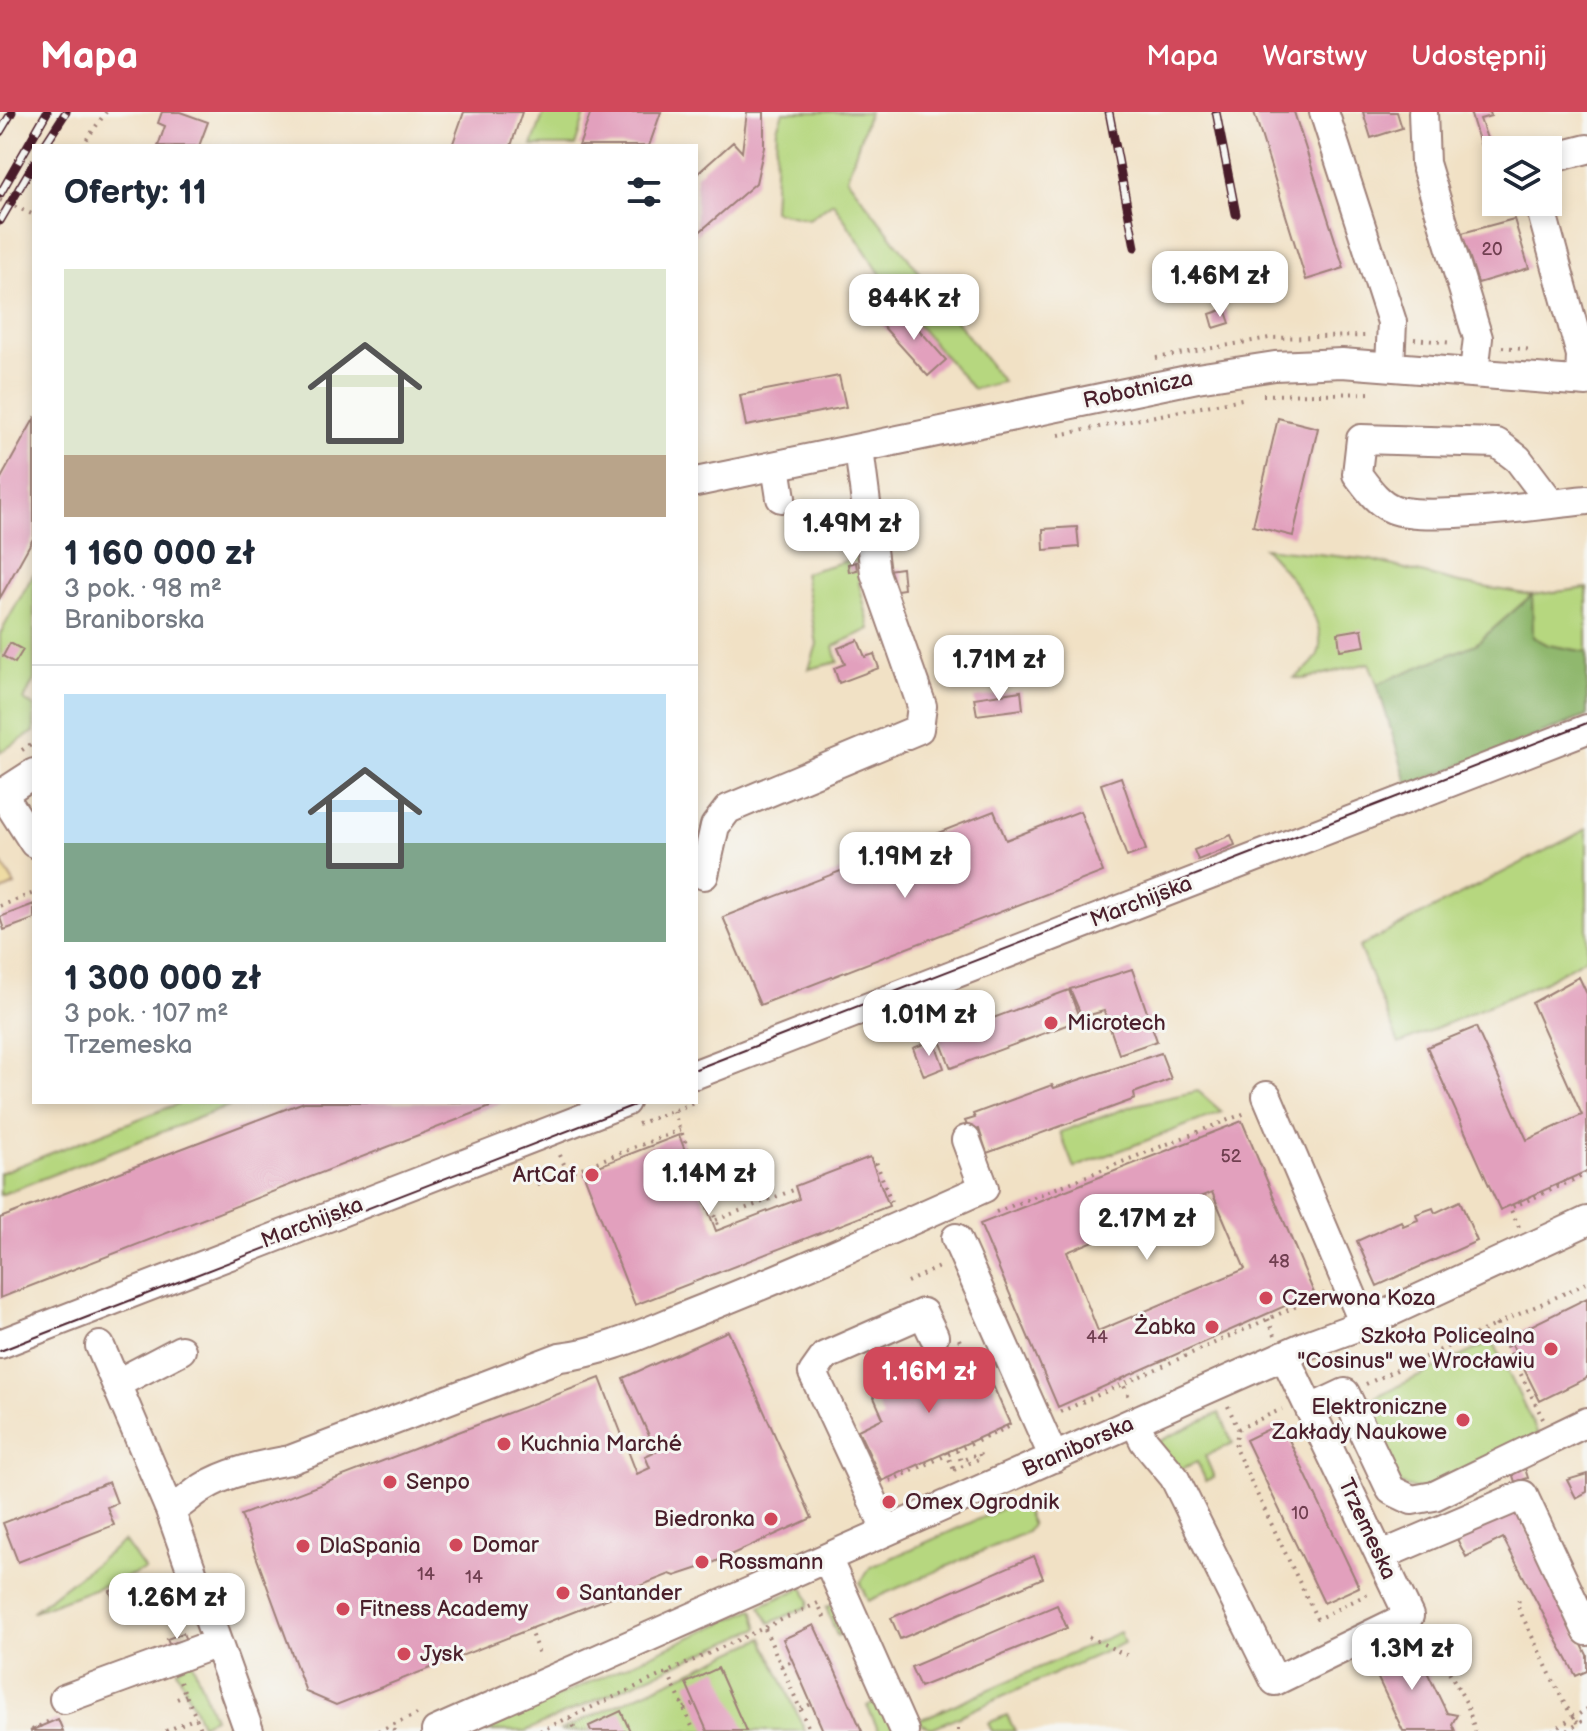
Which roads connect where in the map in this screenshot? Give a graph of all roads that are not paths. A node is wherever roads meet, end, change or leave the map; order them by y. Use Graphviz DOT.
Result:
graph roads {
  1 [pos="1324,112"];
  2 [pos="1423,112"];
  3 [pos="1587,149"];
  4 [pos="1562,155"];
  5 [pos="1543,216"];
  6 [pos="1390,366"];
  7 [pos="1474,372"];
  8 [pos="1584,382"];
  9 [pos="859,449"];
  10 [pos="776,466"];
  11 [pos="698,482"];
  12 [pos="781,498"];
  13 [pos="1587,500"];
  14 [pos="1551,503"];
  15 [pos="1587,729"];
  16 [pos="32,774"];
  17 [pos="1,794"];
  18 [pos="32,840"];
  19 [pos="704,875"];
  20 [pos="698,1073"];
  21 [pos="620,1104"];
  22 [pos="1259,1104"];
  23 [pos="966,1140"];
  24 [pos="1587,1221"];
  25 [pos="960,1247"];
  26 [pos="1364,1324"];
  27 [pos="934,1336"];
  28 [pos="0,1344"];
  29 [pos="100,1346"];
  30 [pos="1280,1346"];
  31 [pos="181,1350"];
  32 [pos="116,1384"];
  33 [pos="1311,1409"];
  34 [pos="1133,1412"];
  35 [pos="1587,1422"];
  36 [pos="1054,1458"];
  37 [pos="178,1506"];
  38 [pos="887,1531"];
  39 [pos="1380,1556"];
  40 [pos="827,1558"];
  41 [pos="1587,1631"];
  42 [pos="217,1643"];
  43 [pos="58,1709"];
  44 [pos="441,1730"];
  45 [pos="249,1731"];
  46 [pos="904,1731"];
  1 -- 6 [label="street"];
  2 -- 7 [label="street"];
  3 -- 4 [label="street"];
  5 -- 8 [label="street"];
  6 -- 7 [label="street, Robotnicza"];
  6 -- 9 [label="street, Robotnicza"];
  7 -- 8 [label="street, Robotnicza"];
  9 -- 10 [label="street, Robotnicza"];
  9 -- 19 [label="street"];
  10 -- 11 [label="street, Robotnicza"];
  10 -- 12 [label="street"];
  13 -- 14 [label="street"];
  14 -- 14 [label="street"];
  15 -- 20 [label="street, Marchijska"];
  16 -- 17 [label="street"];
  17 -- 18 [label="street"];
  21 -- 28 [label="street, Marchijska"];
  22 -- 26 [label="street"];
  23 -- 37 [label="street"];
  24 -- 26 [label="street, Braniborska"];
  25 -- 36 [label="street"];
  26 -- 30 [label="street, Braniborska"];
  27 -- 38 [label="street"];
  29 -- 32 [label="street"];
  30 -- 33 [label="street, Trzemeska"];
  30 -- 34 [label="street, Braniborska"];
  31 -- 32 [label="street"];
  32 -- 37 [label="street"];
  33 -- 35 [label="street"];
  33 -- 39 [label="street, Trzemeska"];
  34 -- 36 [label="street, Braniborska"];
  34 -- 39 [label="street, Trzemeska"];
  36 -- 38 [label="street, Braniborska"];
  37 -- 42 [label="street"];
  38 -- 40 [label="street, Braniborska"];
  39 -- 41 [label="street"];
  40 -- 44 [label="street, Braniborska"];
  40 -- 46 [label="street"];
  42 -- 43 [label="street"];
  42 -- 45 [label="street"];
}
